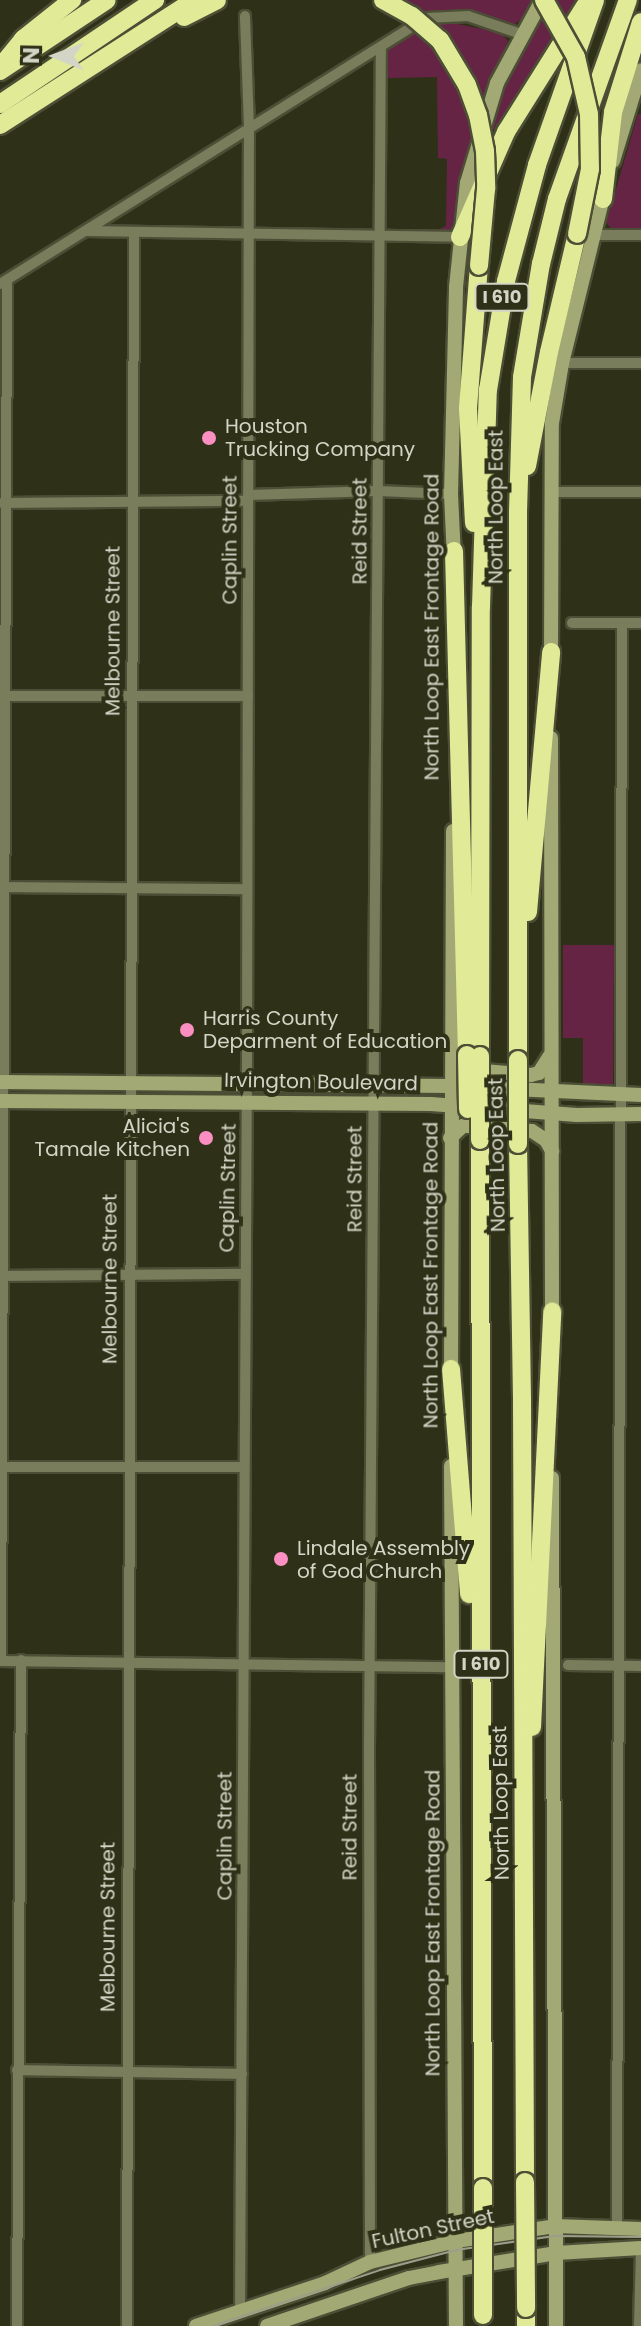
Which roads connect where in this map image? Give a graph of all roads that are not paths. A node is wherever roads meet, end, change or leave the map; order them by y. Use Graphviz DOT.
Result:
graph roads {
  1 [pos="72,0"];
  2 [pos="107,0"];
  3 [pos="155,0"];
  4 [pos="195,0"];
  5 [pos="217,0"];
  6 [pos="383,0"];
  7 [pos="543,0"];
  8 [pos="589,0"];
  9 [pos="595,0"];
  10 [pos="628,0"];
  11 [pos="245,16"];
  12 [pos="641,22"];
  13 [pos="521,34"];
  14 [pos="135,41"];
  15 [pos="381,47"];
  16 [pos="0,69"];
  17 [pos="641,70"];
  18 [pos="636,103"];
  19 [pos="0,104"];
  20 [pos="0,125"];
  21 [pos="249,127"];
  22 [pos="603,199"];
  23 [pos="86,231"];
  24 [pos="134,232"];
  25 [pos="249,234"];
  26 [pos="586,234"];
  27 [pos="641,235"];
  28 [pos="379,236"];
  29 [pos="460,237"];
  30 [pos="4,282"];
  31 [pos="562,363"];
  32 [pos="641,363"];
  33 [pos="378,491"];
  34 [pos="550,492"];
  35 [pos="641,492"];
  36 [pos="451,494"];
  37 [pos="248,498"];
  38 [pos="131,502"];
  39 [pos="3,503"];
  40 [pos="518,512"];
  41 [pos="454,551"];
  42 [pos="481,607"];
  43 [pos="572,623"];
  44 [pos="641,623"];
  45 [pos="622,624"];
  46 [pos="551,652"];
  47 [pos="131,695"];
  48 [pos="3,696"];
  49 [pos="248,696"];
  50 [pos="2,887"];
  51 [pos="131,889"];
  52 [pos="247,889"];
  53 [pos="518,1034"];
  54 [pos="452,1043"];
  55 [pos="551,1051"];
  56 [pos="474,1056"];
  57 [pos="2,1082"];
  58 [pos="130,1082"];
  59 [pos="247,1084"];
  60 [pos="374,1085"];
  61 [pos="451,1086"];
  62 [pos="551,1093"];
  63 [pos="623,1094"];
  64 [pos="641,1095"];
  65 [pos="2,1101"];
  66 [pos="129,1101"];
  67 [pos="247,1101"];
  68 [pos="373,1103"];
  69 [pos="450,1105"];
  70 [pos="552,1113"];
  71 [pos="623,1114"];
  72 [pos="641,1114"];
  73 [pos="466,1139"];
  74 [pos="552,1151"];
  75 [pos="128,1274"];
  76 [pos="245,1274"];
  77 [pos="1,1276"];
  78 [pos="552,1311"];
  79 [pos="451,1369"];
  80 [pos="1,1467"];
  81 [pos="243,1467"];
  82 [pos="128,1469"];
  83 [pos="21,1660"];
  84 [pos="0,1661"];
  85 [pos="127,1661"];
  86 [pos="242,1662"];
  87 [pos="371,1665"];
  88 [pos="568,1665"];
  89 [pos="622,1666"];
  90 [pos="641,1666"];
  91 [pos="451,1667"];
  92 [pos="481,1810"];
  93 [pos="523,1833"];
  94 [pos="17,2070"];
  95 [pos="125,2071"];
  96 [pos="242,2074"];
  97 [pos="555,2226"];
  98 [pos="617,2228"];
  99 [pos="641,2229"];
  100 [pos="456,2241"];
  101 [pos="641,2249"];
  102 [pos="556,2253"];
  103 [pos="370,2262"];
  104 [pos="455,2268"];
  105 [pos="240,2312"];
  106 [pos="526,2317"];
  107 [pos="483,2320"];
  108 [pos="17,2326"];
  109 [pos="127,2326"];
  110 [pos="196,2326"];
  111 [pos="267,2326"];
  112 [pos="456,2326"];
  113 [pos="556,2326"];
  114 [pos="639,2326"];
  1 -- 16 [label="highway"];
  2 -- 16 [label="highway"];
  3 -- 19 [label="highway"];
  4 -- 14 [label="highway"];
  5 -- 14 [label="highway"];
  6 -- 42 [label="highway, bridge"];
  7 -- 13 [label="main road, North Loop East Frontage Road"];
  7 -- 26 [label="highway, bridge"];
  8 -- 29 [label="highway"];
  9 -- 42 [label="highway, North Loop East / I 610"];
  10 -- 40 [label="highway, North Loop East / I 610"];
  11 -- 21 [label="street, Caplin Street"];
  12 -- 22 [label="highway"];
  13 -- 15 [label="street"];
  13 -- 29 [label="main road, North Loop East Frontage Road"];
  14 -- 20 [label="highway"];
  15 -- 21 [label="street"];
  15 -- 28 [label="street, Reid Street"];
  17 -- 18 [label="main road"];
  18 -- 22 [label="main road"];
  21 -- 23 [label="street"];
  21 -- 25 [label="street, Caplin Street"];
  22 -- 26 [label="main road"];
  23 -- 24 [label="street"];
  23 -- 30 [label="street"];
  24 -- 25 [label="street"];
  24 -- 38 [label="street, Melbourne Street"];
  25 -- 28 [label="street"];
  25 -- 37 [label="street, Caplin Street"];
  26 -- 27 [label="street"];
  26 -- 31 [label="main road"];
  26 -- 40 [label="highway"];
  28 -- 29 [label="street"];
  28 -- 33 [label="street, Reid Street"];
  29 -- 36 [label="main road, North Loop East Frontage Road"];
  30 -- 39 [label="street"];
  31 -- 32 [label="street"];
  31 -- 34 [label="main road"];
  33 -- 36 [label="street"];
  33 -- 37 [label="street"];
  33 -- 60 [label="street, Reid Street"];
  34 -- 35 [label="street"];
  34 -- 46 [label="main road"];
  36 -- 41 [label="main road, North Loop East Frontage Road"];
  37 -- 38 [label="street"];
  37 -- 49 [label="street, Caplin Street"];
  38 -- 39 [label="street"];
  38 -- 47 [label="street, Melbourne Street"];
  39 -- 48 [label="street"];
  40 -- 53 [label="highway, North Loop East / I 610"];
  41 -- 54 [label="main road, North Loop East Frontage Road"];
  41 -- 56 [label="highway"];
  42 -- 56 [label="highway, North Loop East / I 610"];
  43 -- 45 [label="street"];
  44 -- 45 [label="street"];
  45 -- 63 [label="street"];
  46 -- 53 [label="highway"];
  46 -- 55 [label="main road"];
  47 -- 48 [label="street"];
  47 -- 49 [label="street"];
  47 -- 51 [label="street, Melbourne Street"];
  48 -- 50 [label="street"];
  49 -- 52 [label="street, Caplin Street"];
  50 -- 51 [label="street"];
  50 -- 57 [label="street"];
  51 -- 52 [label="street"];
  51 -- 58 [label="street, Melbourne Street"];
  52 -- 59 [label="street, Caplin Street"];
  53 -- 93 [label="highway, North Loop East / I 610, bridge"];
  54 -- 55 [label="main road"];
  54 -- 61 [label="main road, North Loop East Frontage Road"];
  55 -- 62 [label="main road"];
  56 -- 73 [label="highway, North Loop East / I 610, bridge"];
  57 -- 58 [label="main road, Irvington Boulevard"];
  57 -- 65 [label="street"];
  58 -- 59 [label="main road, Irvington Boulevard"];
  58 -- 66 [label="street, Melbourne Street"];
  59 -- 60 [label="main road, Irvington Boulevard"];
  59 -- 67 [label="street, Caplin Street"];
  60 -- 61 [label="main road, Irvington Boulevard"];
  60 -- 68 [label="street, Reid Street"];
  61 -- 62 [label="main road, Irvington Boulevard"];
  61 -- 69 [label="main road, North Loop East Frontage Road"];
  62 -- 63 [label="main road, Irvington Boulevard"];
  62 -- 70 [label="main road"];
  63 -- 64 [label="main road, Irvington Boulevard"];
  63 -- 71 [label="street"];
  65 -- 66 [label="main road, Irvington Boulevard"];
  65 -- 77 [label="street"];
  66 -- 67 [label="main road, Irvington Boulevard"];
  66 -- 75 [label="street, Melbourne Street"];
  67 -- 68 [label="main road, Irvington Boulevard"];
  67 -- 76 [label="street, Caplin Street"];
  68 -- 69 [label="main road, Irvington Boulevard"];
  68 -- 87 [label="street, Reid Street"];
  69 -- 70 [label="main road, Irvington Boulevard"];
  69 -- 73 [label="main road, North Loop East Frontage Road"];
  70 -- 71 [label="main road, Irvington Boulevard"];
  70 -- 74 [label="main road"];
  71 -- 72 [label="main road, Irvington Boulevard"];
  71 -- 89 [label="street"];
  73 -- 74 [label="main road"];
  73 -- 79 [label="main road, North Loop East Frontage Road"];
  73 -- 92 [label="highway, North Loop East / I 610"];
  74 -- 78 [label="main road"];
  75 -- 76 [label="street"];
  75 -- 77 [label="street"];
  75 -- 82 [label="street, Melbourne Street"];
  76 -- 81 [label="street, Caplin Street"];
  77 -- 80 [label="street"];
  78 -- 93 [label="highway"];
  78 -- 97 [label="main road"];
  79 -- 91 [label="main road, North Loop East Frontage Road"];
  79 -- 92 [label="highway"];
  80 -- 82 [label="street"];
  80 -- 84 [label="street"];
  81 -- 82 [label="street"];
  81 -- 86 [label="street, Caplin Street"];
  82 -- 85 [label="street, Melbourne Street"];
  83 -- 84 [label="street"];
  83 -- 85 [label="street"];
  83 -- 94 [label="street"];
  85 -- 86 [label="street"];
  85 -- 95 [label="street, Melbourne Street"];
  86 -- 87 [label="street"];
  86 -- 96 [label="street, Caplin Street"];
  87 -- 91 [label="street"];
  87 -- 103 [label="street, Reid Street"];
  88 -- 89 [label="street"];
  89 -- 90 [label="street"];
  89 -- 98 [label="street"];
  91 -- 100 [label="main road, North Loop East Frontage Road"];
  92 -- 107 [label="highway, North Loop East / I 610, bridge"];
  93 -- 106 [label="highway, North Loop East / I 610, bridge"];
  94 -- 95 [label="street"];
  94 -- 108 [label="street"];
  95 -- 96 [label="street"];
  95 -- 109 [label="street, Melbourne Street"];
  96 -- 105 [label="street, Caplin Street"];
  97 -- 98 [label="main road, Fulton Street"];
  97 -- 100 [label="main road, Fulton Street"];
  97 -- 102 [label="main road"];
  98 -- 99 [label="main road, Fulton Street"];
  100 -- 103 [label="main road, Fulton Street"];
  100 -- 104 [label="main road, North Loop East Frontage Road"];
  101 -- 102 [label="main road"];
  101 -- 114 [label="street"];
  102 -- 104 [label="main road"];
  102 -- 113 [label="main road"];
  103 -- 105 [label="main road, Fulton Street"];
  104 -- 111 [label="main road"];
  104 -- 112 [label="main road, North Loop East Frontage Road"];
  105 -- 110 [label="main road, Fulton Street"];
}
